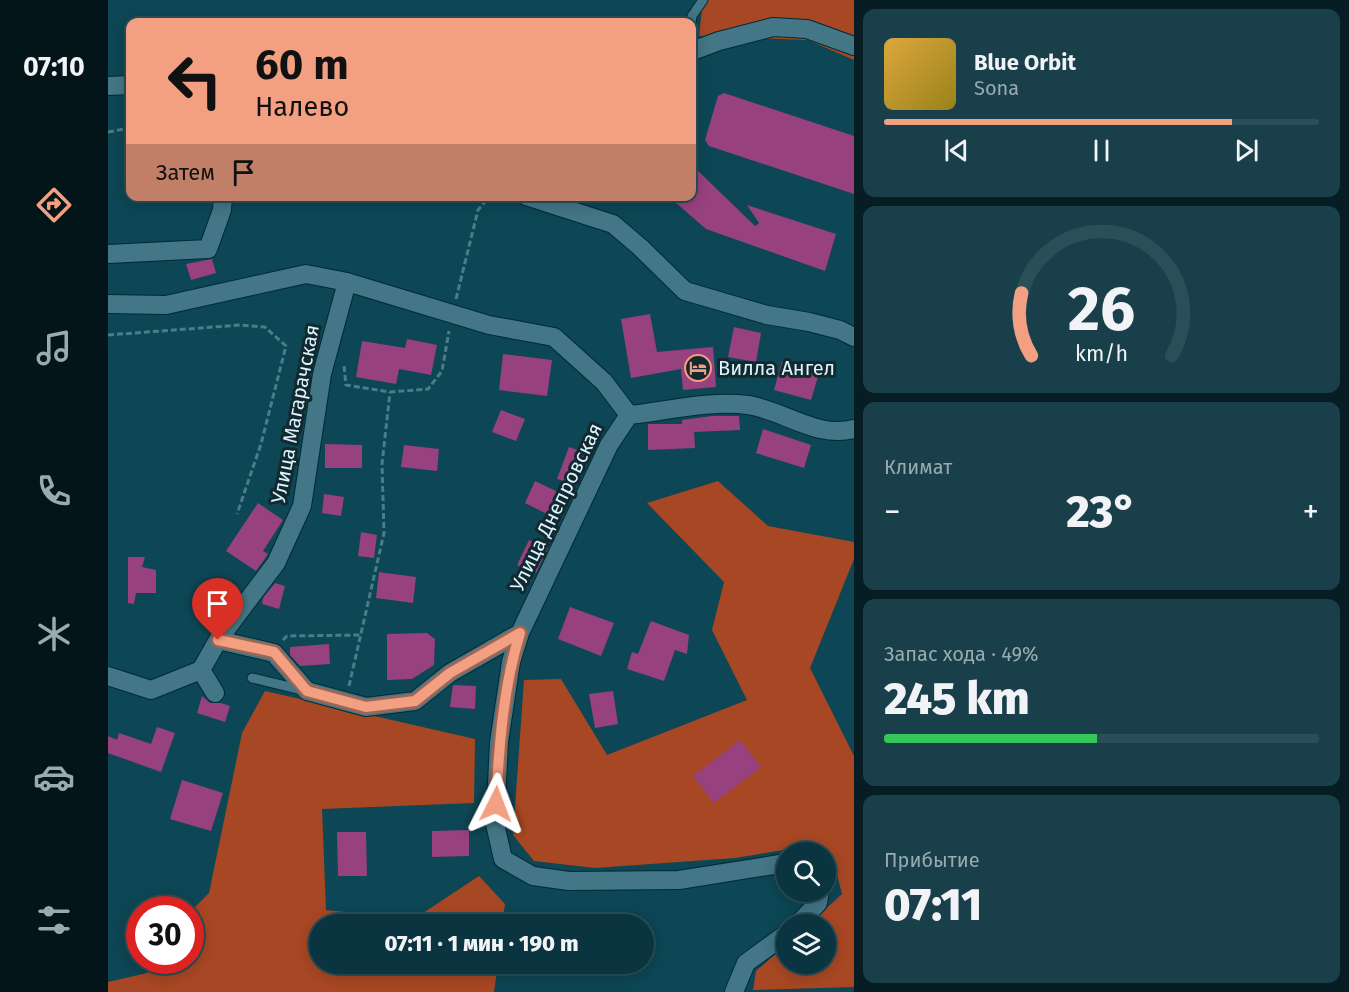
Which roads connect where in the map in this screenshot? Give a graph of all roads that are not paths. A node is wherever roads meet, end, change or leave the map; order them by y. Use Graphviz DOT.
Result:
graph roads {
  1 [pos="703,0"];
  2 [pos="692,18"];
  3 [pos="854,46"];
  4 [pos="696,50"];
  5 [pos="126,85"];
  6 [pos="108,86"];
  7 [pos="223,201"];
  8 [pos="542,201"];
  9 [pos="108,254"];
  10 [pos="347,282"];
  11 [pos="108,304"];
  12 [pos="854,337"];
  13 [pos="629,416"];
  14 [pos="854,429"];
  15 [pos="520,633"];
  16 [pos="218,640"];
  17 [pos="201,670"];
  18 [pos="108,676"];
  19 [pos="252,678"];
  20 [pos="307,691"];
  21 [pos="215,693"];
  22 [pos="776,865"];
  23 [pos="818,902"];
  24 [pos="808,914"];
  25 [pos="776,941"];
  26 [pos="734,992"];
  1 -- 2 [label="lane"];
  3 -- 4 [label="street"];
  5 -- 6 [label="street"];
  7 -- 9 [label="street"];
  8 -- 12 [label="street"];
  10 -- 11 [label="street"];
  10 -- 13 [label="street"];
  10 -- 16 [label="street, Улица Магарачская"];
  13 -- 14 [label="street, Улица Днепровская"];
  13 -- 15 [label="street, Улица Днепровская"];
  15 -- 20 [label="street"];
  15 -- 22 [label="street, Улица Днепровская"];
  16 -- 17 [label="street, Улица Магарачская"];
  16 -- 20 [label="street"];
  17 -- 18 [label="street"];
  17 -- 21 [label="street"];
  19 -- 20 [label="lane"];
  23 -- 24 [label="street"];
  25 -- 26 [label="street"];
}
